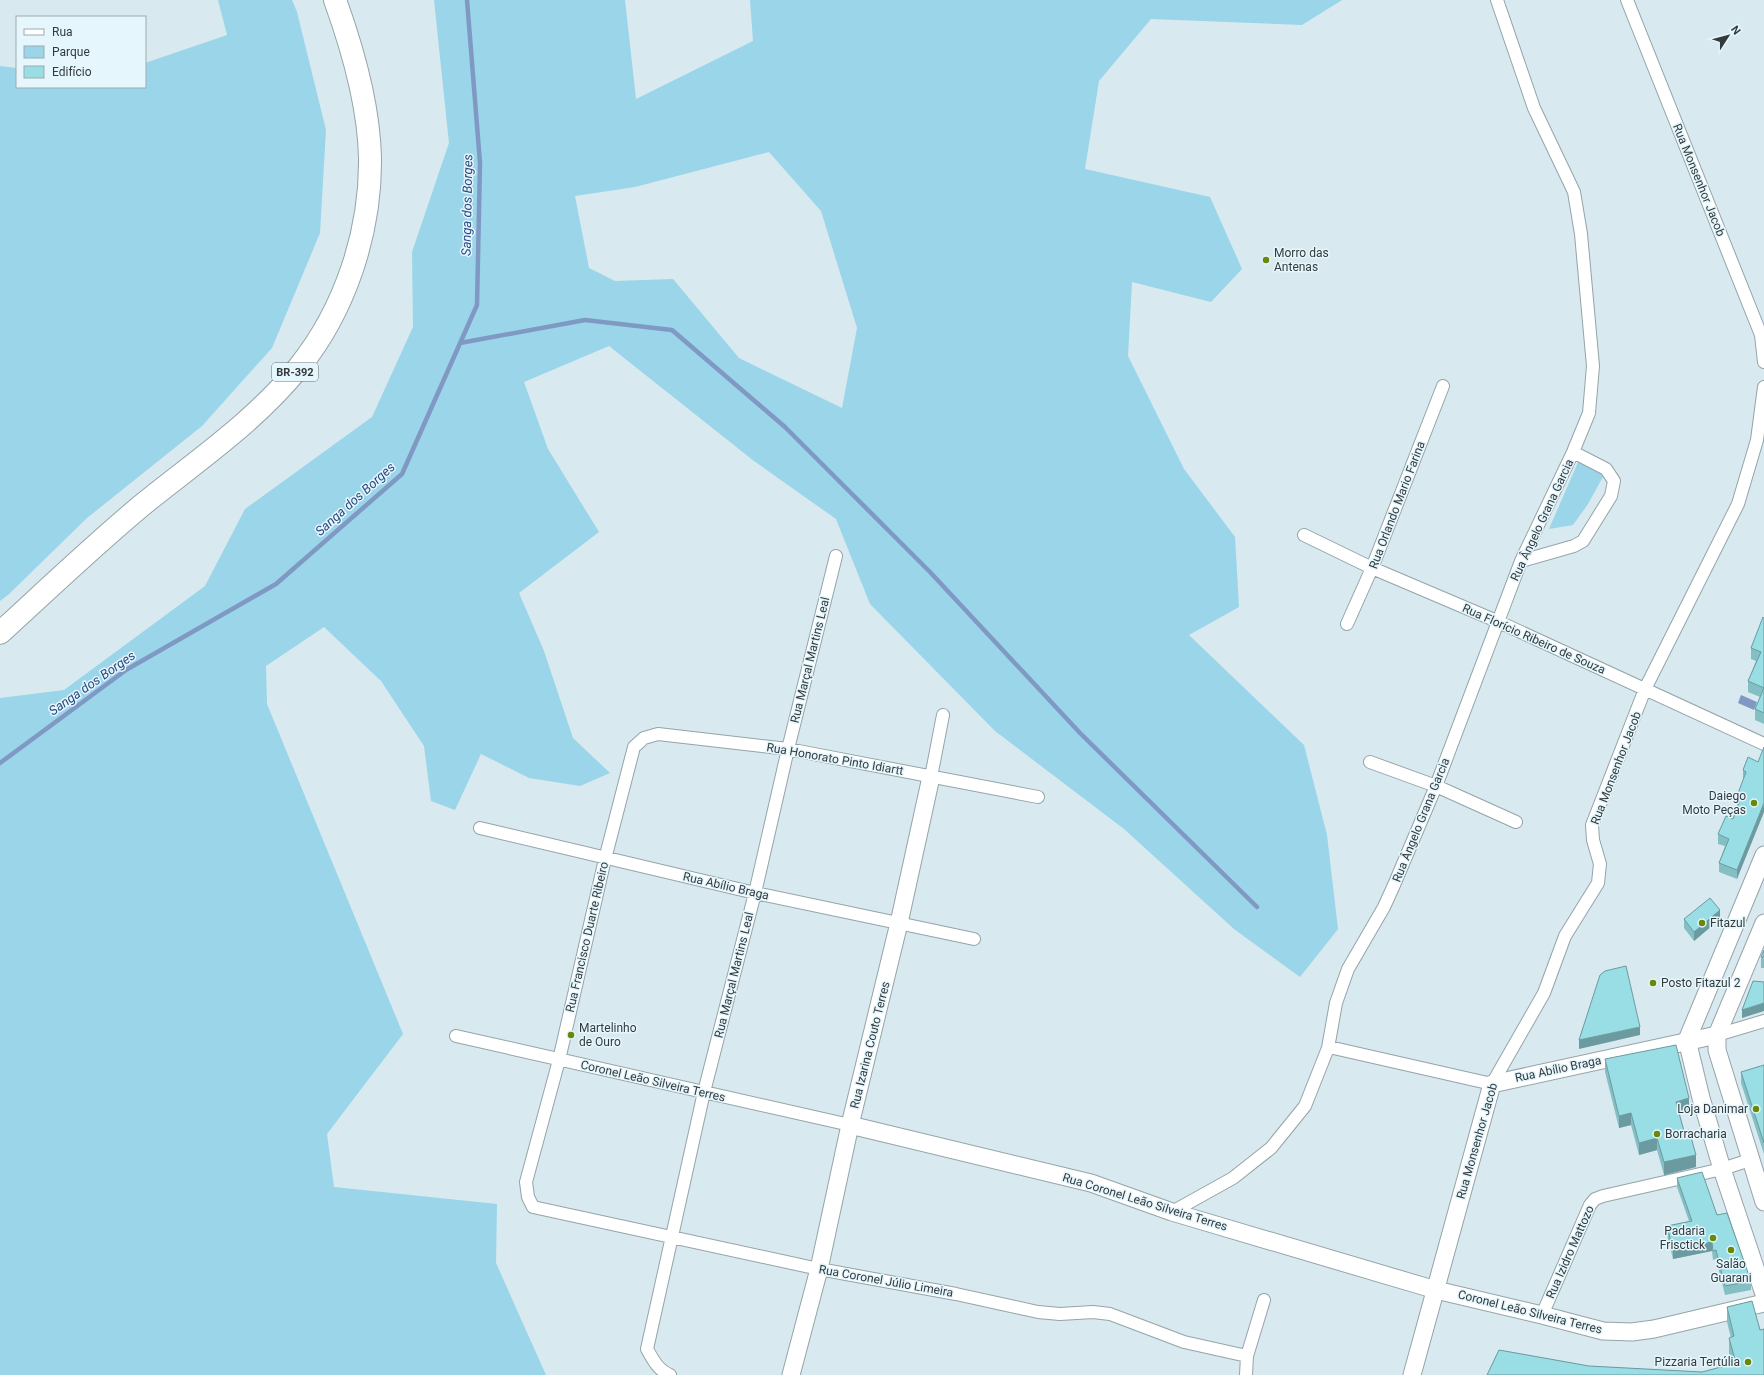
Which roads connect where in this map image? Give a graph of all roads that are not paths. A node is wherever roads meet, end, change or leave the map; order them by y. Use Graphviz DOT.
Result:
graph roads {
  1 [pos="334,0"];
  2 [pos="1497,0"];
  3 [pos="1627,0"];
  4 [pos="1764,362"];
  5 [pos="1444,386"];
  6 [pos="1764,387"];
  7 [pos="1574,452"];
  8 [pos="1304,535"];
  9 [pos="836,556"];
  10 [pos="1521,561"];
  11 [pos="1372,568"];
  12 [pos="1499,622"];
  13 [pos="1347,624"];
  14 [pos="0,632"];
  15 [pos="1645,689"];
  16 [pos="943,715"];
  17 [pos="1764,744"];
  18 [pos="634,747"];
  19 [pos="788,749"];
  20 [pos="1370,762"];
  21 [pos="930,777"];
  22 [pos="1436,786"];
  23 [pos="1038,797"];
  24 [pos="1516,822"];
  25 [pos="480,828"];
  26 [pos="1764,855"];
  27 [pos="605,859"];
  28 [pos="755,893"];
  29 [pos="899,923"];
  30 [pos="1764,923"];
  31 [pos="974,939"];
  32 [pos="1727,944"];
  33 [pos="1752,952"];
  34 [pos="1764,1021"];
  35 [pos="1717,1035"];
  36 [pos="456,1036"];
  37 [pos="1687,1040"];
  38 [pos="1329,1047"];
  39 [pos="559,1060"];
  40 [pos="1492,1084"];
  41 [pos="704,1092"];
  42 [pos="850,1125"];
  43 [pos="1750,1160"];
  44 [pos="1722,1169"];
  45 [pos="528,1197"];
  46 [pos="1764,1202"];
  47 [pos="1172,1212"];
  48 [pos="672,1238"];
  49 [pos="819,1269"];
  50 [pos="1436,1290"];
  51 [pos="1764,1294"];
  52 [pos="1264,1300"];
  53 [pos="1764,1303"];
  54 [pos="1542,1315"];
  55 [pos="1247,1356"];
  56 [pos="670,1375"];
  57 [pos="791,1375"];
  58 [pos="1246,1375"];
  59 [pos="1412,1375"];
  1 -- 14 [label="highway, BR-392"];
  2 -- 7 [label="street, Rua Ângelo Grana Garcia"];
  3 -- 4 [label="street, Rua Monsenhor Jacob"];
  5 -- 11 [label="street, Rua Orlando Mario Farina"];
  6 -- 15 [label="street, Rua Monsenhor Jacob"];
  7 -- 10 [label="street, Rua Ângelo Grana Garcia"];
  7 -- 10 [label="street"];
  8 -- 11 [label="street, Rua Florício Ribeiro de Souza"];
  9 -- 19 [label="street, Rua Marçal Martins Leal"];
  10 -- 12 [label="street, Rua Ângelo Grana Garcia"];
  11 -- 12 [label="street, Rua Florício Ribeiro de Souza"];
  11 -- 13 [label="street, Rua Orlando Mario Farina"];
  12 -- 15 [label="street, Rua Florício Ribeiro de Souza"];
  12 -- 22 [label="street, Rua Ângelo Grana Garcia"];
  15 -- 17 [label="street, Rua Florício Ribeiro de Souza"];
  15 -- 40 [label="street, Rua Monsenhor Jacob"];
  16 -- 21 [label="street, Rua Izarina Couto Terres"];
  18 -- 19 [label="street, Rua Honorato Pinto Idiartt"];
  18 -- 27 [label="street, Rua Francisco Duarte Ribeiro"];
  19 -- 21 [label="street, Rua Honorato Pinto Idiartt"];
  19 -- 28 [label="street, Rua Marçal Martins Leal"];
  20 -- 22 [label="street"];
  21 -- 23 [label="street, Rua Honorato Pinto Idiartt"];
  21 -- 29 [label="street, Rua Izarina Couto Terres"];
  22 -- 24 [label="street"];
  22 -- 38 [label="street, Rua Ângelo Grana Garcia"];
  25 -- 27 [label="street, Rua Abílio Braga"];
  26 -- 32 [label="street"];
  27 -- 28 [label="street, Rua Abílio Braga"];
  27 -- 39 [label="street, Rua Francisco Duarte Ribeiro"];
  28 -- 29 [label="street, Rua Abílio Braga"];
  28 -- 41 [label="street, Rua Marçal Martins Leal"];
  29 -- 31 [label="street, Rua Abílio Braga"];
  29 -- 42 [label="street, Rua Izarina Couto Terres"];
  30 -- 33 [label="street"];
  32 -- 33 [label="street"];
  32 -- 37 [label="street"];
  33 -- 35 [label="street"];
  34 -- 35 [label="street, Rua Abílio Braga"];
  35 -- 37 [label="street, Rua Abílio Braga"];
  35 -- 43 [label="street"];
  36 -- 39 [label="street, Coronel Leão Silveira Terres"];
  37 -- 40 [label="street, Rua Abílio Braga"];
  37 -- 44 [label="street"];
  38 -- 40 [label="street, Rua Abílio Braga"];
  38 -- 47 [label="street, Rua Ângelo Grana Garcia"];
  39 -- 41 [label="street, Coronel Leão Silveira Terres"];
  39 -- 45 [label="street, Rua Francisco Duarte Ribeiro"];
  40 -- 50 [label="street, Rua Monsenhor Jacob"];
  41 -- 42 [label="street, Coronel Leão Silveira Terres"];
  41 -- 48 [label="street, Rua Marçal Martins Leal"];
  42 -- 47 [label="street, Rua Coronel Leão Silveira Terres"];
  42 -- 49 [label="street, Rua Izarina Couto Terres"];
  43 -- 44 [label="street"];
  43 -- 46 [label="street"];
  44 -- 51 [label="street"];
  44 -- 54 [label="street, Rua Izidro Mattozo"];
  45 -- 48 [label="street, Rua Coronel Júlio Limeira"];
  47 -- 50 [label="street, Rua Coronel Leão Silveira Terres"];
  48 -- 49 [label="street, Rua Coronel Júlio Limeira"];
  48 -- 56 [label="street, Rua Marçal Martins Leal"];
  49 -- 55 [label="street, Rua Coronel Júlio Limeira"];
  49 -- 57 [label="street, Rua Izarina Couto Terres"];
  50 -- 54 [label="street, Coronel Leão Silveira Terres"];
  50 -- 59 [label="street, Rua Monsenhor Jacob"];
  52 -- 55 [label="street"];
  53 -- 54 [label="street, Coronel Leão Silveira Terres"];
  55 -- 58 [label="street"];
}
